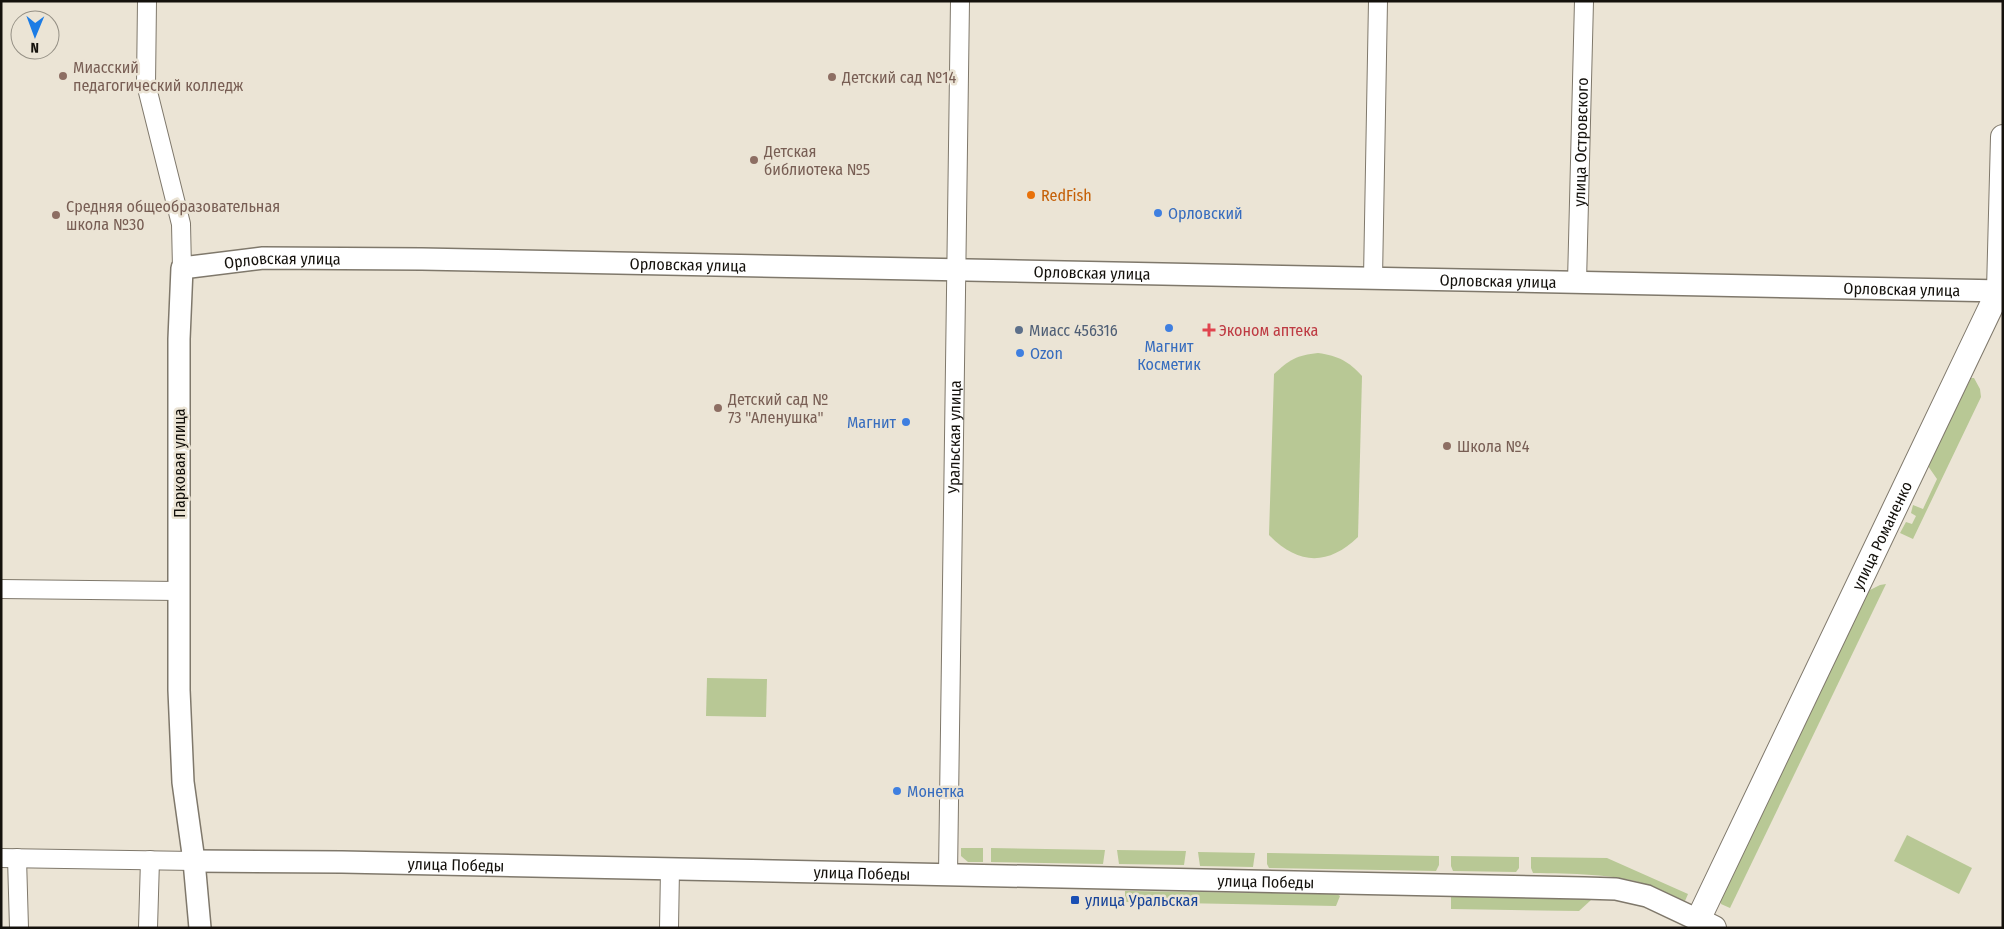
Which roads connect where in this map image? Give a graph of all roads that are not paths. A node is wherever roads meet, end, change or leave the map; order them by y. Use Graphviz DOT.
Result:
graph roads {
  1 [pos="147,1"];
  2 [pos="960,1"];
  3 [pos="1378,1"];
  4 [pos="1584,1"];
  5 [pos="2003,137"];
  6 [pos="182,268"];
  7 [pos="956,270"];
  8 [pos="1373,278"];
  9 [pos="1577,282"];
  10 [pos="2001,291"];
  11 [pos="1,589"];
  12 [pos="178,590"];
  13 [pos="9,858"];
  14 [pos="150,860"];
  15 [pos="194,861"];
  16 [pos="670,869"];
  17 [pos="948,875"];
  18 [pos="1710,926"];
  19 [pos="19,928"];
  20 [pos="148,928"];
  21 [pos="200,928"];
  22 [pos="669,928"];
  1 -- 6 [label="street, Парковая улица"];
  2 -- 7 [label="street, Уральская улица"];
  3 -- 8 [label="street"];
  4 -- 9 [label="street, улица Островского"];
  5 -- 10 [label="main road, улица Романенко"];
  6 -- 7 [label="street, Орловская улица"];
  6 -- 12 [label="street, Парковая улица"];
  7 -- 8 [label="street, Орловская улица"];
  7 -- 17 [label="street, Уральская улица"];
  8 -- 9 [label="street, Орловская улица"];
  9 -- 10 [label="street, Орловская улица"];
  10 -- 18 [label="main road, улица Романенко"];
  11 -- 12 [label="street"];
  12 -- 15 [label="street, Парковая улица"];
  13 -- 14 [label="street, улица Победы"];
  13 -- 19 [label="street"];
  14 -- 15 [label="street, улица Победы"];
  14 -- 20 [label="street"];
  15 -- 16 [label="street, улица Победы"];
  15 -- 21 [label="street, Парковая улица"];
  16 -- 17 [label="street, улица Победы"];
  16 -- 22 [label="street"];
  17 -- 18 [label="street, улица Победы"];
}
